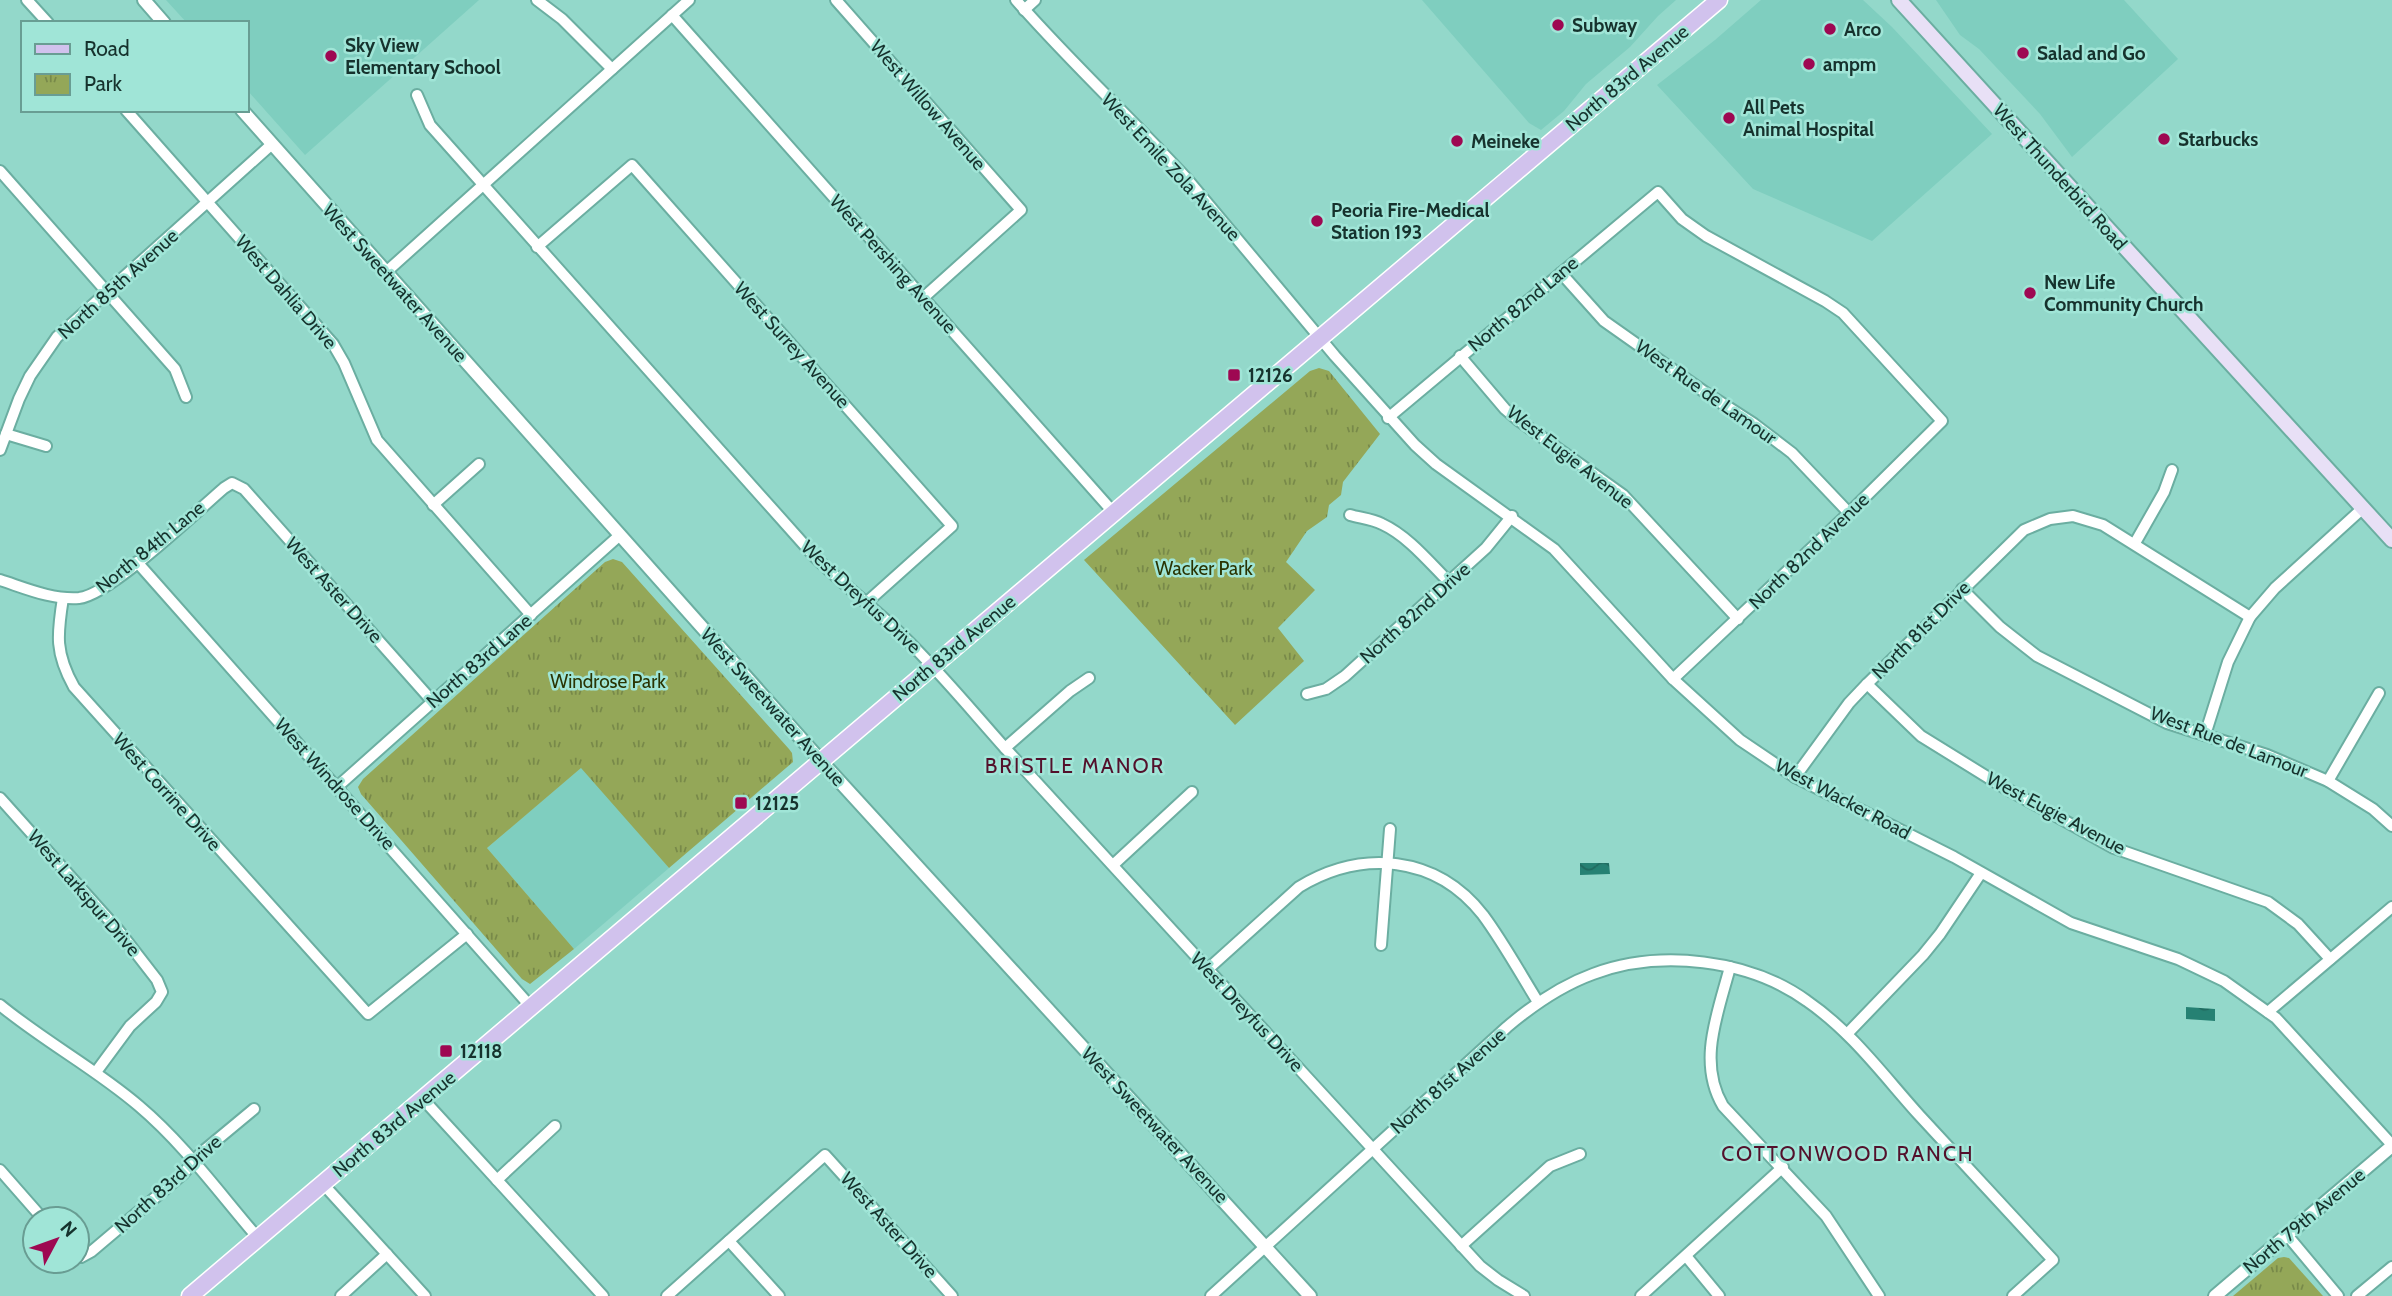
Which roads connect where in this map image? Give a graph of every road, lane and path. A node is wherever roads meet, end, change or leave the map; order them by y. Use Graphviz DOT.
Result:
graph roads {
  1 [pos="27,0"];
  2 [pos="144,0"];
  3 [pos="537,0"];
  4 [pos="689,0"];
  5 [pos="836,0"];
  6 [pos="1016,0"];
  7 [pos="1035,0"];
  8 [pos="1719,0"];
  9 [pos="1899,0"];
  10 [pos="1024,10"];
  11 [pos="672,15"];
  12 [pos="46,21"];
  13 [pos="162,21"];
  14 [pos="612,69"];
  15 [pos="417,96"];
  16 [pos="128,112"];
  17 [pos="244,112"];
  18 [pos="272,144"];
  19 [pos="0,171"];
  20 [pos="483,185"];
  21 [pos="208,202"];
  22 [pos="537,247"];
  23 [pos="385,273"];
  24 [pos="1561,273"];
  25 [pos="107,291"];
  26 [pos="923,298"];
  27 [pos="1320,339"];
  28 [pos="1460,356"];
  29 [pos="186,397"];
  30 [pos="1388,418"];
  31 [pos="1942,421"];
  32 [pos="2,442"];
  33 [pos="46,446"];
  34 [pos="479,464"];
  35 [pos="2172,470"];
  36 [pos="232,483"];
  37 [pos="433,505"];
  38 [pos="2363,508"];
  39 [pos="1114,513"];
  40 [pos="1849,513"];
  41 [pos="1350,515"];
  42 [pos="1512,516"];
  43 [pos="620,535"];
  44 [pos="2392,540"];
  45 [pos="2135,543"];
  46 [pos="137,562"];
  47 [pos="0,580"];
  48 [pos="1449,582"];
  49 [pos="1962,589"];
  50 [pos="63,598"];
  51 [pos="866,603"];
  52 [pos="531,615"];
  53 [pos="2250,617"];
  54 [pos="1738,618"];
  55 [pos="933,666"];
  56 [pos="1089,678"];
  57 [pos="1673,679"];
  58 [pos="1867,684"];
  59 [pos="2379,693"];
  60 [pos="1307,694"];
  61 [pos="433,702"];
  62 [pos="2205,735"];
  63 [pos="1005,748"];
  64 [pos="821,761"];
  65 [pos="1794,777"];
  66 [pos="2328,781"];
  67 [pos="337,786"];
  68 [pos="1192,792"];
  69 [pos="0,798"];
  70 [pos="2392,827"];
  71 [pos="1390,829"];
  72 [pos="1388,862"];
  73 [pos="1112,865"];
  74 [pos="1981,873"];
  75 [pos="2392,907"];
  76 [pos="467,934"];
  77 [pos="1381,945"];
  78 [pos="2330,958"];
  79 [pos="1730,967"];
  80 [pos="1208,969"];
  81 [pos="1538,1002"];
  82 [pos="0,1005"];
  83 [pos="531,1007"];
  84 [pos="2268,1012"];
  85 [pos="1847,1034"];
  86 [pos="96,1072"];
  87 [pos="423,1098"];
  88 [pos="254,1109"];
  89 [pos="555,1126"];
  90 [pos="2392,1145"];
  91 [pos="1373,1149"];
  92 [pos="1580,1154"];
  93 [pos="194,1163"];
  94 [pos="1783,1167"];
  95 [pos="0,1170"];
  96 [pos="497,1180"];
  97 [pos="323,1184"];
  98 [pos="31,1205"];
  99 [pos="2287,1235"];
  100 [pos="258,1238"];
  101 [pos="729,1241"];
  102 [pos="1265,1246"];
  103 [pos="1461,1246"];
  104 [pos="91,1251"];
  105 [pos="387,1254"];
  106 [pos="1686,1256"];
  107 [pos="2392,1267"];
  108 [pos="190,1296"];
  109 [pos="341,1296"];
  110 [pos="425,1296"];
  111 [pos="603,1296"];
  112 [pos="667,1296"];
  113 [pos="779,1296"];
  114 [pos="952,1296"];
  115 [pos="1211,1296"];
  116 [pos="1310,1296"];
  117 [pos="1524,1296"];
  118 [pos="1641,1296"];
  119 [pos="1719,1296"];
  120 [pos="1879,1296"];
  121 [pos="2013,1296"];
  122 [pos="2215,1296"];
  123 [pos="2338,1296"];
  124 [pos="2357,1296"];
  1 -- 12 [label="street"];
  2 -- 13 [label="street"];
  3 -- 14 [label="street"];
  4 -- 11 [label="street"];
  5 -- 26 [label="street, West Willow Avenue"];
  6 -- 10 [label="street, West Emile Zola Avenue"];
  7 -- 10 [label="street"];
  8 -- 27 [label="main road, North 83rd Avenue"];
  9 -- 38 [label="main road, West Thunderbird Road"];
  10 -- 27 [label="street, West Emile Zola Avenue"];
  11 -- 14 [label="street"];
  11 -- 26 [label="street, West Pershing Avenue"];
  14 -- 20 [label="street"];
  15 -- 20 [label="street, West Dreyfus Drive"];
  16 -- 21 [label="street, West Dahlia Drive"];
  17 -- 18 [label="street, West Sweetwater Avenue"];
  18 -- 21 [label="street, North 85th Avenue"];
  18 -- 23 [label="street, West Sweetwater Avenue"];
  19 -- 25 [label="street"];
  20 -- 22 [label="street, West Dreyfus Drive"];
  20 -- 23 [label="street"];
  21 -- 25 [label="street, North 85th Avenue"];
  21 -- 37 [label="street, West Dahlia Drive"];
  22 -- 51 [label="street, West Dreyfus Drive"];
  22 -- 51 [label="street, West Surrey Avenue"];
  23 -- 43 [label="street, West Sweetwater Avenue"];
  24 -- 28 [label="street, North 82nd Lane"];
  24 -- 31 [label="street, North 82nd Lane"];
  24 -- 40 [label="street, West Rue de Lamour"];
  25 -- 29 [label="street"];
  25 -- 32 [label="street, North 85th Avenue"];
  26 -- 39 [label="street, West Pershing Avenue"];
  27 -- 30 [label="street, West Wacker Road"];
  27 -- 39 [label="main road, North 83rd Avenue"];
  28 -- 30 [label="street, North 82nd Lane"];
  28 -- 54 [label="street, West Eugie Avenue"];
  30 -- 42 [label="street, West Wacker Road"];
  31 -- 40 [label="street, North 82nd Avenue"];
  32 -- 33 [label="street"];
  34 -- 37 [label="street"];
  35 -- 45 [label="street"];
  36 -- 46 [label="street, North 84th Lane"];
  36 -- 61 [label="street, West Aster Drive"];
  37 -- 52 [label="street, West Dahlia Drive"];
  38 -- 44 [label="main road, West Thunderbird Road"];
  38 -- 53 [label="street"];
  39 -- 55 [label="main road, North 83rd Avenue"];
  40 -- 54 [label="street, North 82nd Avenue"];
  41 -- 48 [label="street"];
  42 -- 48 [label="street, North 82nd Drive"];
  42 -- 57 [label="street, West Wacker Road"];
  43 -- 52 [label="street, North 83rd Lane"];
  43 -- 64 [label="street, West Sweetwater Avenue"];
  45 -- 49 [label="street, North 81st Drive"];
  45 -- 53 [label="street"];
  46 -- 50 [label="street, North 84th Lane"];
  46 -- 67 [label="street, West Windrose Drive"];
  47 -- 50 [label="street"];
  48 -- 60 [label="street, North 82nd Drive"];
  49 -- 58 [label="street, North 81st Drive"];
  49 -- 62 [label="street, West Rue de Lamour"];
  50 -- 76 [label="street, West Corrine Drive"];
  51 -- 55 [label="street, West Dreyfus Drive"];
  52 -- 61 [label="street, North 83rd Lane"];
  53 -- 62 [label="street"];
  54 -- 57 [label="street, North 82nd Avenue"];
  55 -- 63 [label="street, West Dreyfus Drive"];
  55 -- 64 [label="main road, North 83rd Avenue"];
  56 -- 63 [label="street"];
  57 -- 65 [label="street, West Wacker Road"];
  58 -- 65 [label="street, North 81st Drive"];
  58 -- 78 [label="street, West Eugie Avenue"];
  59 -- 66 [label="street"];
  61 -- 67 [label="street, North 83rd Lane"];
  62 -- 66 [label="street, West Rue de Lamour"];
  63 -- 73 [label="street, West Dreyfus Drive"];
  64 -- 83 [label="main road, North 83rd Avenue"];
  64 -- 102 [label="street, West Sweetwater Avenue"];
  65 -- 74 [label="street, West Wacker Road"];
  66 -- 70 [label="street, West Rue de Lamour"];
  67 -- 76 [label="street, West Windrose Drive"];
  68 -- 73 [label="street"];
  69 -- 86 [label="street, West Larkspur Drive"];
  71 -- 72 [label="street"];
  72 -- 77 [label="street"];
  72 -- 80 [label="street"];
  72 -- 81 [label="street"];
  73 -- 80 [label="street, West Dreyfus Drive"];
  74 -- 84 [label="street, West Wacker Road"];
  74 -- 85 [label="street"];
  75 -- 78 [label="street"];
  76 -- 83 [label="street, West Windrose Drive"];
  78 -- 84 [label="street"];
  79 -- 81 [label="street, North 81st Avenue"];
  79 -- 85 [label="street"];
  79 -- 94 [label="street"];
  80 -- 91 [label="street, West Dreyfus Drive"];
  81 -- 91 [label="street, North 81st Avenue"];
  82 -- 86 [label="street"];
  83 -- 87 [label="main road, North 83rd Avenue"];
  84 -- 90 [label="street, West Wacker Road"];
  85 -- 121 [label="street"];
  86 -- 93 [label="street"];
  87 -- 96 [label="street"];
  87 -- 97 [label="main road, North 83rd Avenue"];
  88 -- 93 [label="street, North 83rd Drive"];
  89 -- 96 [label="street"];
  90 -- 99 [label="street, North 79th Avenue"];
  91 -- 102 [label="street, North 81st Avenue"];
  91 -- 103 [label="street, West Dreyfus Drive"];
  92 -- 103 [label="street"];
  93 -- 100 [label="street"];
  93 -- 104 [label="street, North 83rd Drive"];
  94 -- 106 [label="street"];
  94 -- 120 [label="street"];
  95 -- 98 [label="street"];
  96 -- 111 [label="street"];
  97 -- 100 [label="main road, North 83rd Avenue"];
  97 -- 105 [label="street"];
  99 -- 122 [label="street, North 79th Avenue"];
  99 -- 123 [label="street"];
  100 -- 108 [label="main road, North 83rd Avenue"];
  101 -- 112 [label="street"];
  101 -- 113 [label="street"];
  101 -- 114 [label="street, West Aster Drive"];
  102 -- 115 [label="street, North 81st Avenue"];
  102 -- 116 [label="street, West Sweetwater Avenue"];
  103 -- 117 [label="street, West Dreyfus Drive"];
  105 -- 109 [label="street"];
  105 -- 110 [label="street"];
  106 -- 118 [label="street"];
  106 -- 119 [label="street"];
  107 -- 124 [label="street"];
}
